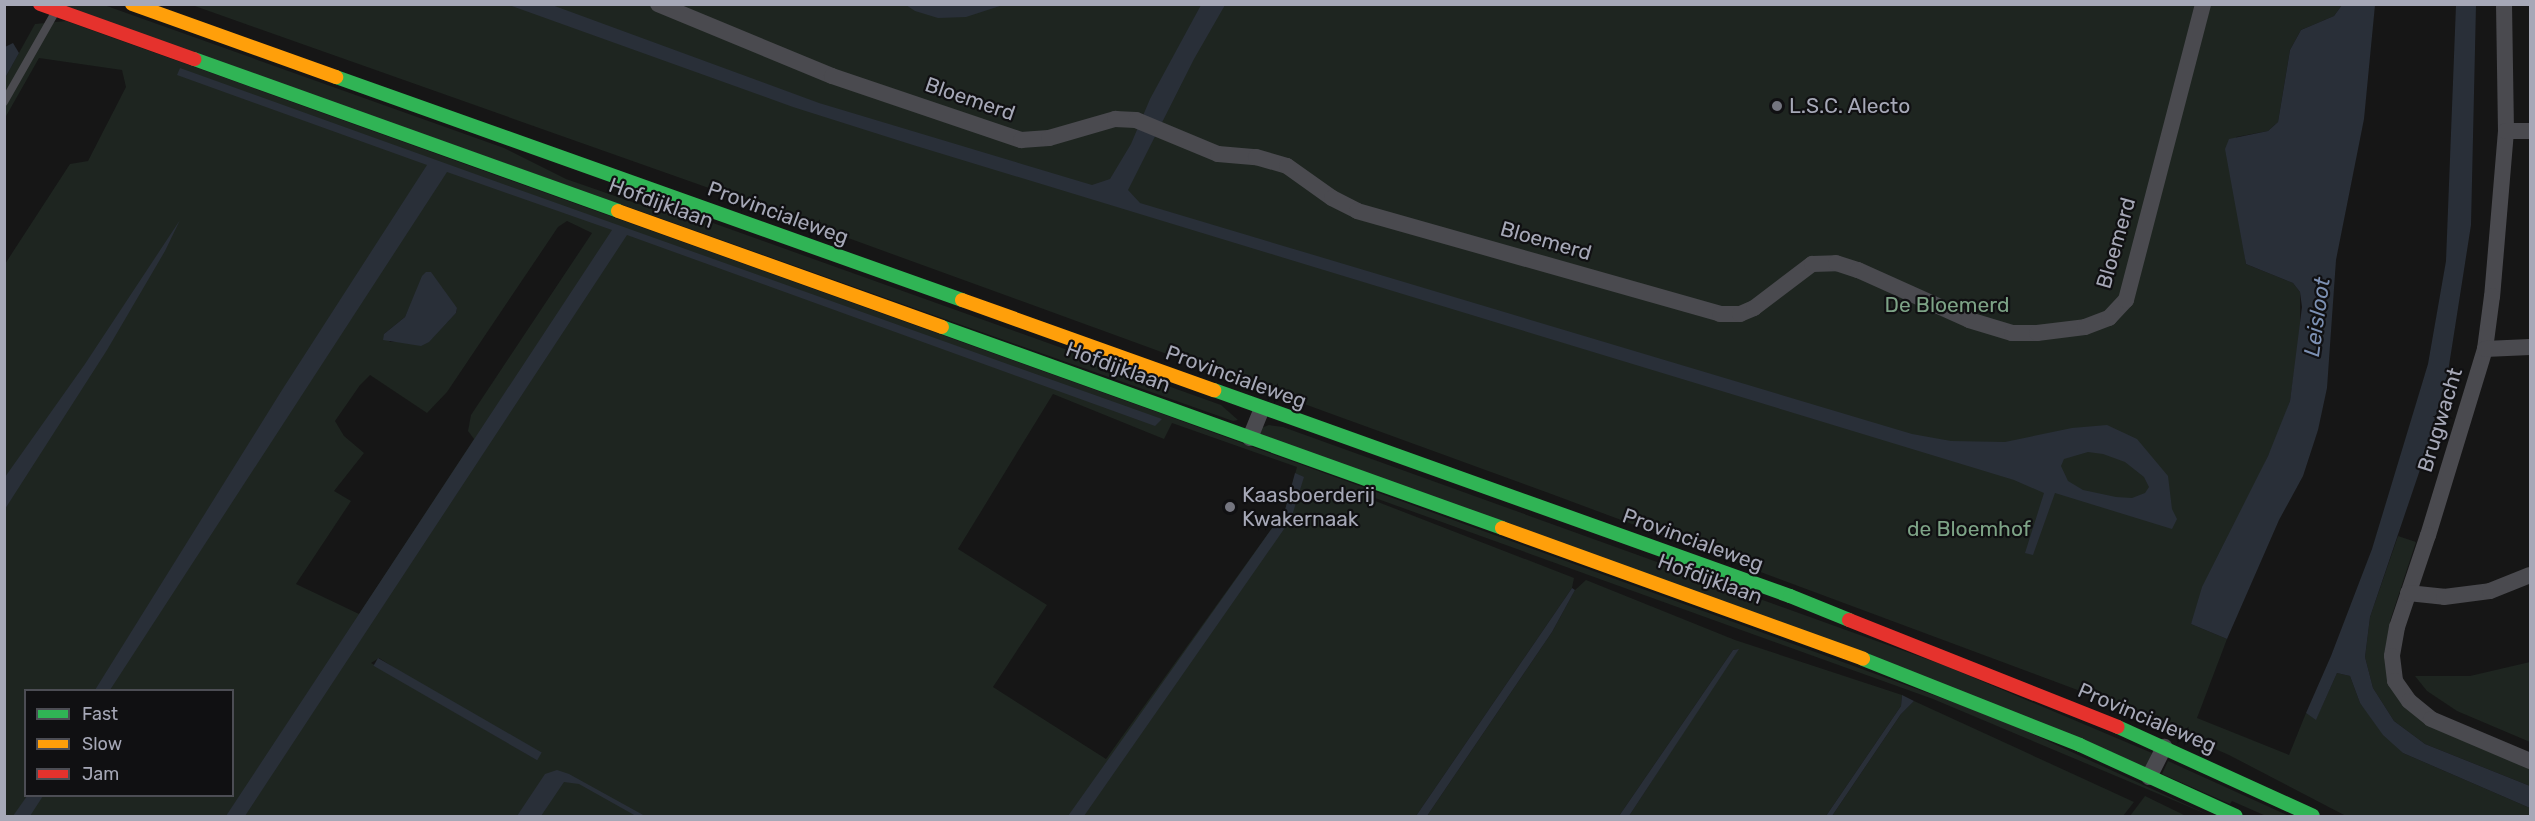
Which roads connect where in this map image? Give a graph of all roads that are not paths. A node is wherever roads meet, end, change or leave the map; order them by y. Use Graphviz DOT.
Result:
graph roads {
  1 [pos="40,4"];
  2 [pos="132,4"];
  3 [pos="658,4"];
  4 [pos="2203,4"];
  5 [pos="2504,4"];
  6 [pos="56,10"];
  7 [pos="4,102"];
  8 [pos="2506,131"];
  9 [pos="2530,131"];
  10 [pos="2530,347"];
  11 [pos="2485,349"];
  12 [pos="1262,409"];
  13 [pos="1250,438"];
  14 [pos="2530,574"];
  15 [pos="2408,593"];
  16 [pos="2164,747"];
  17 [pos="2530,761"];
  18 [pos="2149,777"];
  19 [pos="2236,816"];
  20 [pos="2313,816"];
  1 -- 6 [label="street, Hofdijklaan"];
  2 -- 12 [label="street, Provincialeweg"];
  3 -- 4 [label="street, Bloemerd"];
  5 -- 8 [label="street, Brugwacht"];
  6 -- 7 [label="lane"];
  6 -- 13 [label="street, Hofdijklaan"];
  8 -- 9 [label="street"];
  8 -- 11 [label="street, Brugwacht"];
  10 -- 11 [label="street"];
  11 -- 15 [label="street, Brugwacht"];
  12 -- 13 [label="street"];
  12 -- 16 [label="street, Provincialeweg"];
  13 -- 18 [label="street, Hofdijklaan"];
  14 -- 15 [label="street"];
  15 -- 17 [label="street, Brugwacht"];
  16 -- 18 [label="street"];
  16 -- 20 [label="street, Provincialeweg"];
  18 -- 19 [label="street, Hofdijklaan"];
}
